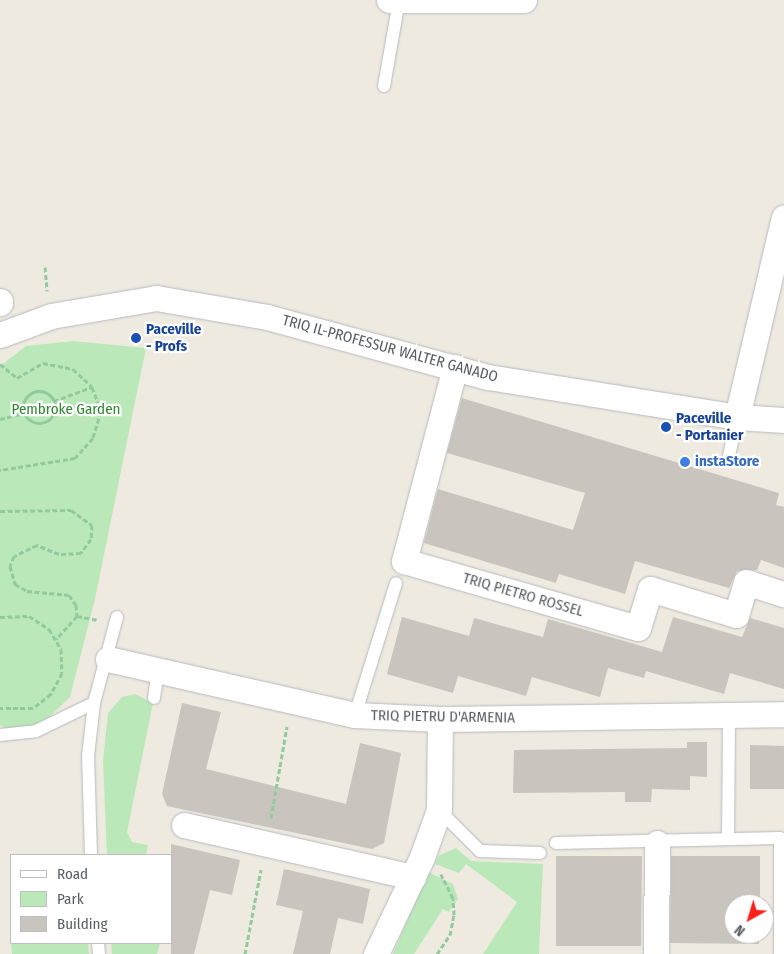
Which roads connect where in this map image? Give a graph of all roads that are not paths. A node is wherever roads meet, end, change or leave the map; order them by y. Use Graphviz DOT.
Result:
graph roads {
  1 [pos="517,0"];
  2 [pos="524,0"];
  3 [pos="394,1"];
  4 [pos="469,1"];
  5 [pos="384,86"];
  6 [pos="784,217"];
  7 [pos="0,335"];
  8 [pos="455,367"];
  9 [pos="737,418"];
  10 [pos="784,420"];
  11 [pos="729,456"];
  12 [pos="396,583"];
  13 [pos="784,594"];
  14 [pos="116,616"];
  15 [pos="108,658"];
  16 [pos="158,669"];
  17 [pos="154,698"];
  18 [pos="94,703"];
  19 [pos="784,714"];
  20 [pos="355,715"];
  21 [pos="729,715"];
  22 [pos="440,719"];
  23 [pos="0,735"];
  24 [pos="438,810"];
  25 [pos="184,824"];
  26 [pos="728,839"];
  27 [pos="556,842"];
  28 [pos="657,843"];
  29 [pos="540,852"];
  30 [pos="91,854"];
  31 [pos="418,867"];
  32 [pos="376,954"];
  33 [pos="656,954"];
  34 [pos="780,954"];
  1 -- 2 [label="street"];
  1 -- 4 [label="street"];
  3 -- 4 [label="street"];
  3 -- 5 [label="lane"];
  6 -- 9 [label="street"];
  7 -- 8 [label="street, TRIQ IL-PROFESSUR WALTER GANADO"];
  8 -- 9 [label="street, TRIQ IL-PROFESSUR WALTER GANADO"];
  8 -- 13 [label="street, TRIQ PIETRO ROSSEL"];
  9 -- 10 [label="street, TRIQ IL-PROFESSUR WALTER GANADO"];
  9 -- 11 [label="lane"];
  12 -- 20 [label="lane"];
  14 -- 15 [label="lane"];
  15 -- 16 [label="street, TRIQ PIETRU D'ARMENIA"];
  15 -- 18 [label="lane"];
  16 -- 17 [label="lane"];
  16 -- 20 [label="street, TRIQ PIETRU D'ARMENIA"];
  18 -- 23 [label="lane"];
  18 -- 30 [label="lane"];
  19 -- 21 [label="street, TRIQ PIETRU D'ARMENIA"];
  20 -- 22 [label="street, TRIQ PIETRU D'ARMENIA"];
  21 -- 22 [label="street, TRIQ PIETRU D'ARMENIA"];
  21 -- 26 [label="lane"];
  22 -- 24 [label="street"];
  24 -- 29 [label="lane"];
  24 -- 31 [label="street"];
  25 -- 31 [label="street"];
  26 -- 28 [label="lane"];
  26 -- 34 [label="lane"];
  27 -- 28 [label="lane"];
  28 -- 33 [label="street"];
  31 -- 32 [label="street"];
}
